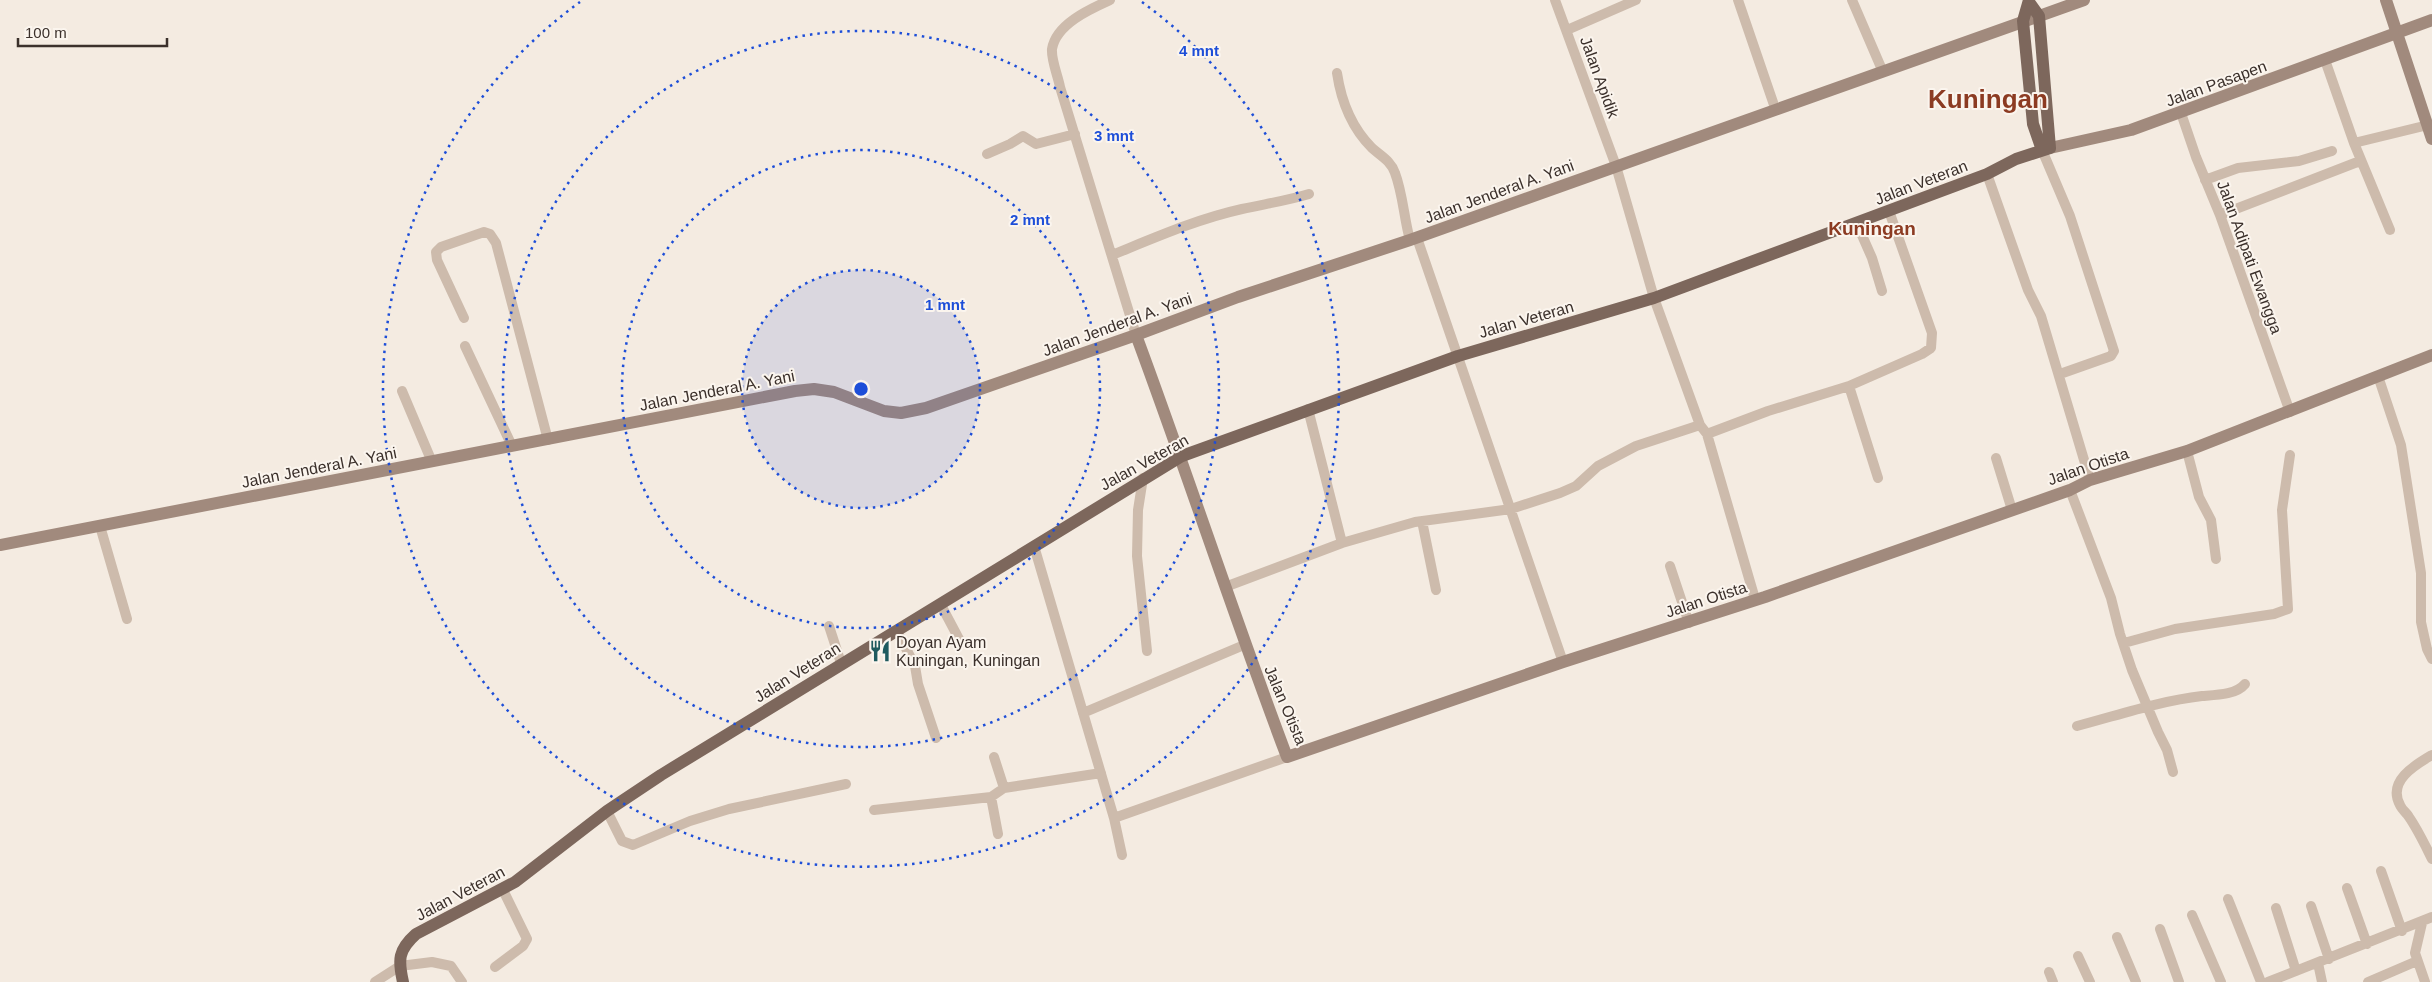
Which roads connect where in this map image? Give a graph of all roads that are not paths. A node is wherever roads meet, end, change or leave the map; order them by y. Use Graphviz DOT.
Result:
graph roads {
  1 [pos="1110,0"];
  2 [pos="1555,0"];
  3 [pos="1636,0"];
  4 [pos="1738,0"];
  5 [pos="1852,0"];
  6 [pos="2084,0"];
  7 [pos="2386,0"];
  8 [pos="2029,1"];
  9 [pos="2039,16"];
  10 [pos="2432,20"];
  11 [pos="2023,22"];
  12 [pos="1567,30"];
  13 [pos="2397,33"];
  14 [pos="2325,60"];
  15 [pos="1883,72"];
  16 [pos="1337,73"];
  17 [pos="1775,108"];
  18 [pos="2181,113"];
  19 [pos="2428,125"];
  20 [pos="1075,134"];
  21 [pos="2432,140"];
  22 [pos="2354,143"];
  23 [pos="2046,149"];
  24 [pos="2332,151"];
  25 [pos="986,154"];
  26 [pos="2360,161"];
  27 [pos="1616,166"];
  28 [pos="1987,174"];
  29 [pos="2206,180"];
  30 [pos="1309,194"];
  31 [pos="1889,211"];
  32 [pos="2220,215"];
  33 [pos="1857,224"];
  34 [pos="2390,230"];
  35 [pos="1414,239"];
  36 [pos="1112,255"];
  37 [pos="1882,291"];
  38 [pos="1654,298"];
  39 [pos="464,318"];
  40 [pos="1136,335"];
  41 [pos="465,346"];
  42 [pos="2432,355"];
  43 [pos="1458,356"];
  44 [pos="2060,374"];
  45 [pos="2378,376"];
  46 [pos="1849,386"];
  47 [pos="402,391"];
  48 [pos="1308,409"];
  49 [pos="2290,412"];
  50 [pos="1700,425"];
  51 [pos="1707,434"];
  52 [pos="548,440"];
  53 [pos="512,446"];
  54 [pos="2187,451"];
  55 [pos="2290,455"];
  56 [pos="1182,456"];
  57 [pos="1996,458"];
  58 [pos="432,462"];
  59 [pos="1143,478"];
  60 [pos="1878,478"];
  61 [pos="2090,480"];
  62 [pos="2070,490"];
  63 [pos="1511,509"];
  64 [pos="2012,510"];
  65 [pos="1422,521"];
  66 [pos="100,526"];
  67 [pos="1342,544"];
  68 [pos="0,545"];
  69 [pos="1034,546"];
  70 [pos="2216,560"];
  71 [pos="1670,566"];
  72 [pos="1225,587"];
  73 [pos="1436,590"];
  74 [pos="1755,599"];
  75 [pos="941,605"];
  76 [pos="126,619"];
  77 [pos="1689,622"];
  78 [pos="829,626"];
  79 [pos="897,630"];
  80 [pos="959,638"];
  81 [pos="2124,643"];
  82 [pos="1244,645"];
  83 [pos="1147,651"];
  84 [pos="2432,660"];
  85 [pos="1563,662"];
  86 [pos="842,663"];
  87 [pos="2245,684"];
  88 [pos="2148,706"];
  89 [pos="1083,713"];
  90 [pos="2077,726"];
  91 [pos="936,738"];
  92 [pos="2432,755"];
  93 [pos="994,757"];
  94 [pos="1287,757"];
  95 [pos="2173,772"];
  96 [pos="1101,773"];
  97 [pos="846,784"];
  98 [pos="1004,788"];
  99 [pos="991,797"];
  100 [pos="874,810"];
  101 [pos="607,811"];
  102 [pos="1114,818"];
  103 [pos="998,834"];
  104 [pos="1122,855"];
  105 [pos="2432,859"];
  106 [pos="2381,871"];
  107 [pos="2347,888"];
  108 [pos="503,890"];
  109 [pos="2228,899"];
  110 [pos="2311,906"];
  111 [pos="2276,908"];
  112 [pos="2192,915"];
  113 [pos="2432,917"];
  114 [pos="2422,923"];
  115 [pos="2160,929"];
  116 [pos="2402,930"];
  117 [pos="2117,937"];
  118 [pos="2367,944"];
  119 [pos="2078,956"];
  120 [pos="2329,958"];
  121 [pos="2417,961"];
  122 [pos="2318,963"];
  123 [pos="495,967"];
  124 [pos="2296,971"];
  125 [pos="402,974"];
  126 [pos="375,982"];
  127 [pos="462,982"];
  128 [pos="2090,982"];
  129 [pos="2136,982"];
  130 [pos="2179,982"];
  131 [pos="2221,982"];
  132 [pos="2261,982"];
  133 [pos="2268,982"];
  134 [pos="2322,982"];
  135 [pos="2368,982"];
  136 [pos="2425,982"];
  1 -- 20 [label="street"];
  2 -- 12 [label="street, Jalan Apidik"];
  3 -- 12 [label="street"];
  4 -- 17 [label="street"];
  5 -- 15 [label="street"];
  6 -- 9 [label="street, Jalan Jenderal A. Yani"];
  7 -- 13 [label="street"];
  8 -- 9 [label="main road"];
  8 -- 11 [label="main road"];
  9 -- 11 [label="street, Jalan Jenderal A. Yani"];
  9 -- 23 [label="main road"];
  10 -- 13 [label="street, Jalan Pasapen"];
  11 -- 15 [label="street, Jalan Jenderal A. Yani"];
  11 -- 23 [label="main road"];
  12 -- 27 [label="street, Jalan Apidik"];
  13 -- 14 [label="street, Jalan Pasapen"];
  13 -- 19 [label="street"];
  14 -- 18 [label="street, Jalan Pasapen"];
  14 -- 22 [label="street"];
  15 -- 17 [label="street, Jalan Jenderal A. Yani"];
  16 -- 35 [label="street"];
  17 -- 27 [label="street, Jalan Jenderal A. Yani"];
  18 -- 23 [label="street, Jalan Pasapen"];
  18 -- 29 [label="street, Jalan Adipati Ewangga"];
  19 -- 21 [label="street"];
  19 -- 22 [label="street"];
  20 -- 25 [label="street"];
  20 -- 36 [label="street"];
  22 -- 26 [label="street"];
  23 -- 28 [label="main road, Jalan Veteran"];
  23 -- 44 [label="street"];
  24 -- 29 [label="street"];
  26 -- 32 [label="street"];
  26 -- 34 [label="street"];
  27 -- 35 [label="street, Jalan Jenderal A. Yani"];
  27 -- 38 [label="street, Jalan Apidik"];
  28 -- 31 [label="main road, Jalan Veteran"];
  28 -- 44 [label="street"];
  29 -- 32 [label="street, Jalan Adipati Ewangga"];
  30 -- 36 [label="street"];
  31 -- 33 [label="main road, Jalan Veteran"];
  31 -- 46 [label="street"];
  32 -- 49 [label="street, Jalan Adipati Ewangga"];
  33 -- 37 [label="street"];
  33 -- 38 [label="main road, Jalan Veteran"];
  35 -- 40 [label="street, Jalan Jenderal A. Yani"];
  35 -- 43 [label="street"];
  36 -- 40 [label="street"];
  38 -- 43 [label="main road, Jalan Veteran"];
  38 -- 50 [label="street, Jalan Apidik"];
  39 -- 52 [label="street"];
  40 -- 52 [label="street, Jalan Jenderal A. Yani"];
  40 -- 56 [label="street, Jalan Otista"];
  41 -- 53 [label="street"];
  42 -- 45 [label="street, Jalan Otista"];
  43 -- 48 [label="main road, Jalan Veteran"];
  43 -- 63 [label="street"];
  44 -- 61 [label="street"];
  45 -- 49 [label="street, Jalan Otista"];
  45 -- 84 [label="street"];
  46 -- 51 [label="street"];
  46 -- 60 [label="street"];
  47 -- 58 [label="street"];
  48 -- 56 [label="main road, Jalan Veteran"];
  48 -- 67 [label="street"];
  49 -- 54 [label="street, Jalan Otista"];
  50 -- 51 [label="street, Jalan Apidik"];
  50 -- 63 [label="street"];
  51 -- 74 [label="street"];
  52 -- 53 [label="street, Jalan Jenderal A. Yani"];
  53 -- 58 [label="street, Jalan Jenderal A. Yani"];
  54 -- 61 [label="street, Jalan Otista"];
  54 -- 70 [label="street"];
  55 -- 81 [label="street"];
  56 -- 59 [label="main road, Jalan Veteran"];
  56 -- 72 [label="street, Jalan Otista"];
  57 -- 64 [label="street"];
  58 -- 66 [label="street, Jalan Jenderal A. Yani"];
  59 -- 69 [label="main road, Jalan Veteran"];
  59 -- 83 [label="street"];
  61 -- 62 [label="street, Jalan Otista"];
  62 -- 64 [label="street, Jalan Otista"];
  62 -- 81 [label="street"];
  63 -- 65 [label="street"];
  63 -- 85 [label="street"];
  64 -- 74 [label="street, Jalan Otista"];
  65 -- 67 [label="street"];
  65 -- 73 [label="street"];
  66 -- 68 [label="street, Jalan Jenderal A. Yani"];
  66 -- 76 [label="street"];
  67 -- 72 [label="street"];
  69 -- 75 [label="main road, Jalan Veteran"];
  69 -- 89 [label="street"];
  71 -- 77 [label="street"];
  72 -- 82 [label="street, Jalan Otista"];
  74 -- 77 [label="street, Jalan Otista"];
  75 -- 79 [label="main road, Jalan Veteran"];
  75 -- 80 [label="street"];
  77 -- 85 [label="street, Jalan Otista"];
  78 -- 86 [label="street"];
  79 -- 86 [label="main road, Jalan Veteran"];
  79 -- 91 [label="street"];
  81 -- 88 [label="street"];
  82 -- 89 [label="street"];
  82 -- 94 [label="street, Jalan Otista"];
  85 -- 94 [label="street, Jalan Otista"];
  86 -- 101 [label="main road, Jalan Veteran"];
  87 -- 88 [label="street"];
  88 -- 90 [label="street"];
  88 -- 95 [label="street"];
  89 -- 96 [label="street"];
  92 -- 105 [label="street"];
  93 -- 98 [label="street"];
  94 -- 102 [label="street"];
  96 -- 98 [label="street"];
  96 -- 102 [label="street"];
  97 -- 101 [label="street"];
  98 -- 99 [label="street"];
  99 -- 100 [label="street"];
  99 -- 103 [label="street"];
  101 -- 108 [label="main road, Jalan Veteran"];
  102 -- 104 [label="street"];
  106 -- 116 [label="street"];
  107 -- 118 [label="street"];
  108 -- 123 [label="street"];
  108 -- 125 [label="main road, Jalan Veteran"];
  109 -- 132 [label="street"];
  110 -- 120 [label="street"];
  111 -- 124 [label="street"];
  112 -- 131 [label="street"];
  113 -- 114 [label="street"];
  114 -- 116 [label="street"];
  114 -- 121 [label="street"];
  115 -- 130 [label="street"];
  116 -- 118 [label="street"];
  117 -- 129 [label="street"];
  118 -- 120 [label="street"];
  119 -- 128 [label="street"];
  120 -- 122 [label="street"];
  121 -- 135 [label="street"];
  121 -- 136 [label="street"];
  122 -- 124 [label="street"];
  122 -- 134 [label="street"];
  124 -- 133 [label="street"];
  125 -- 126 [label="street"];
  125 -- 127 [label="street"];
}
